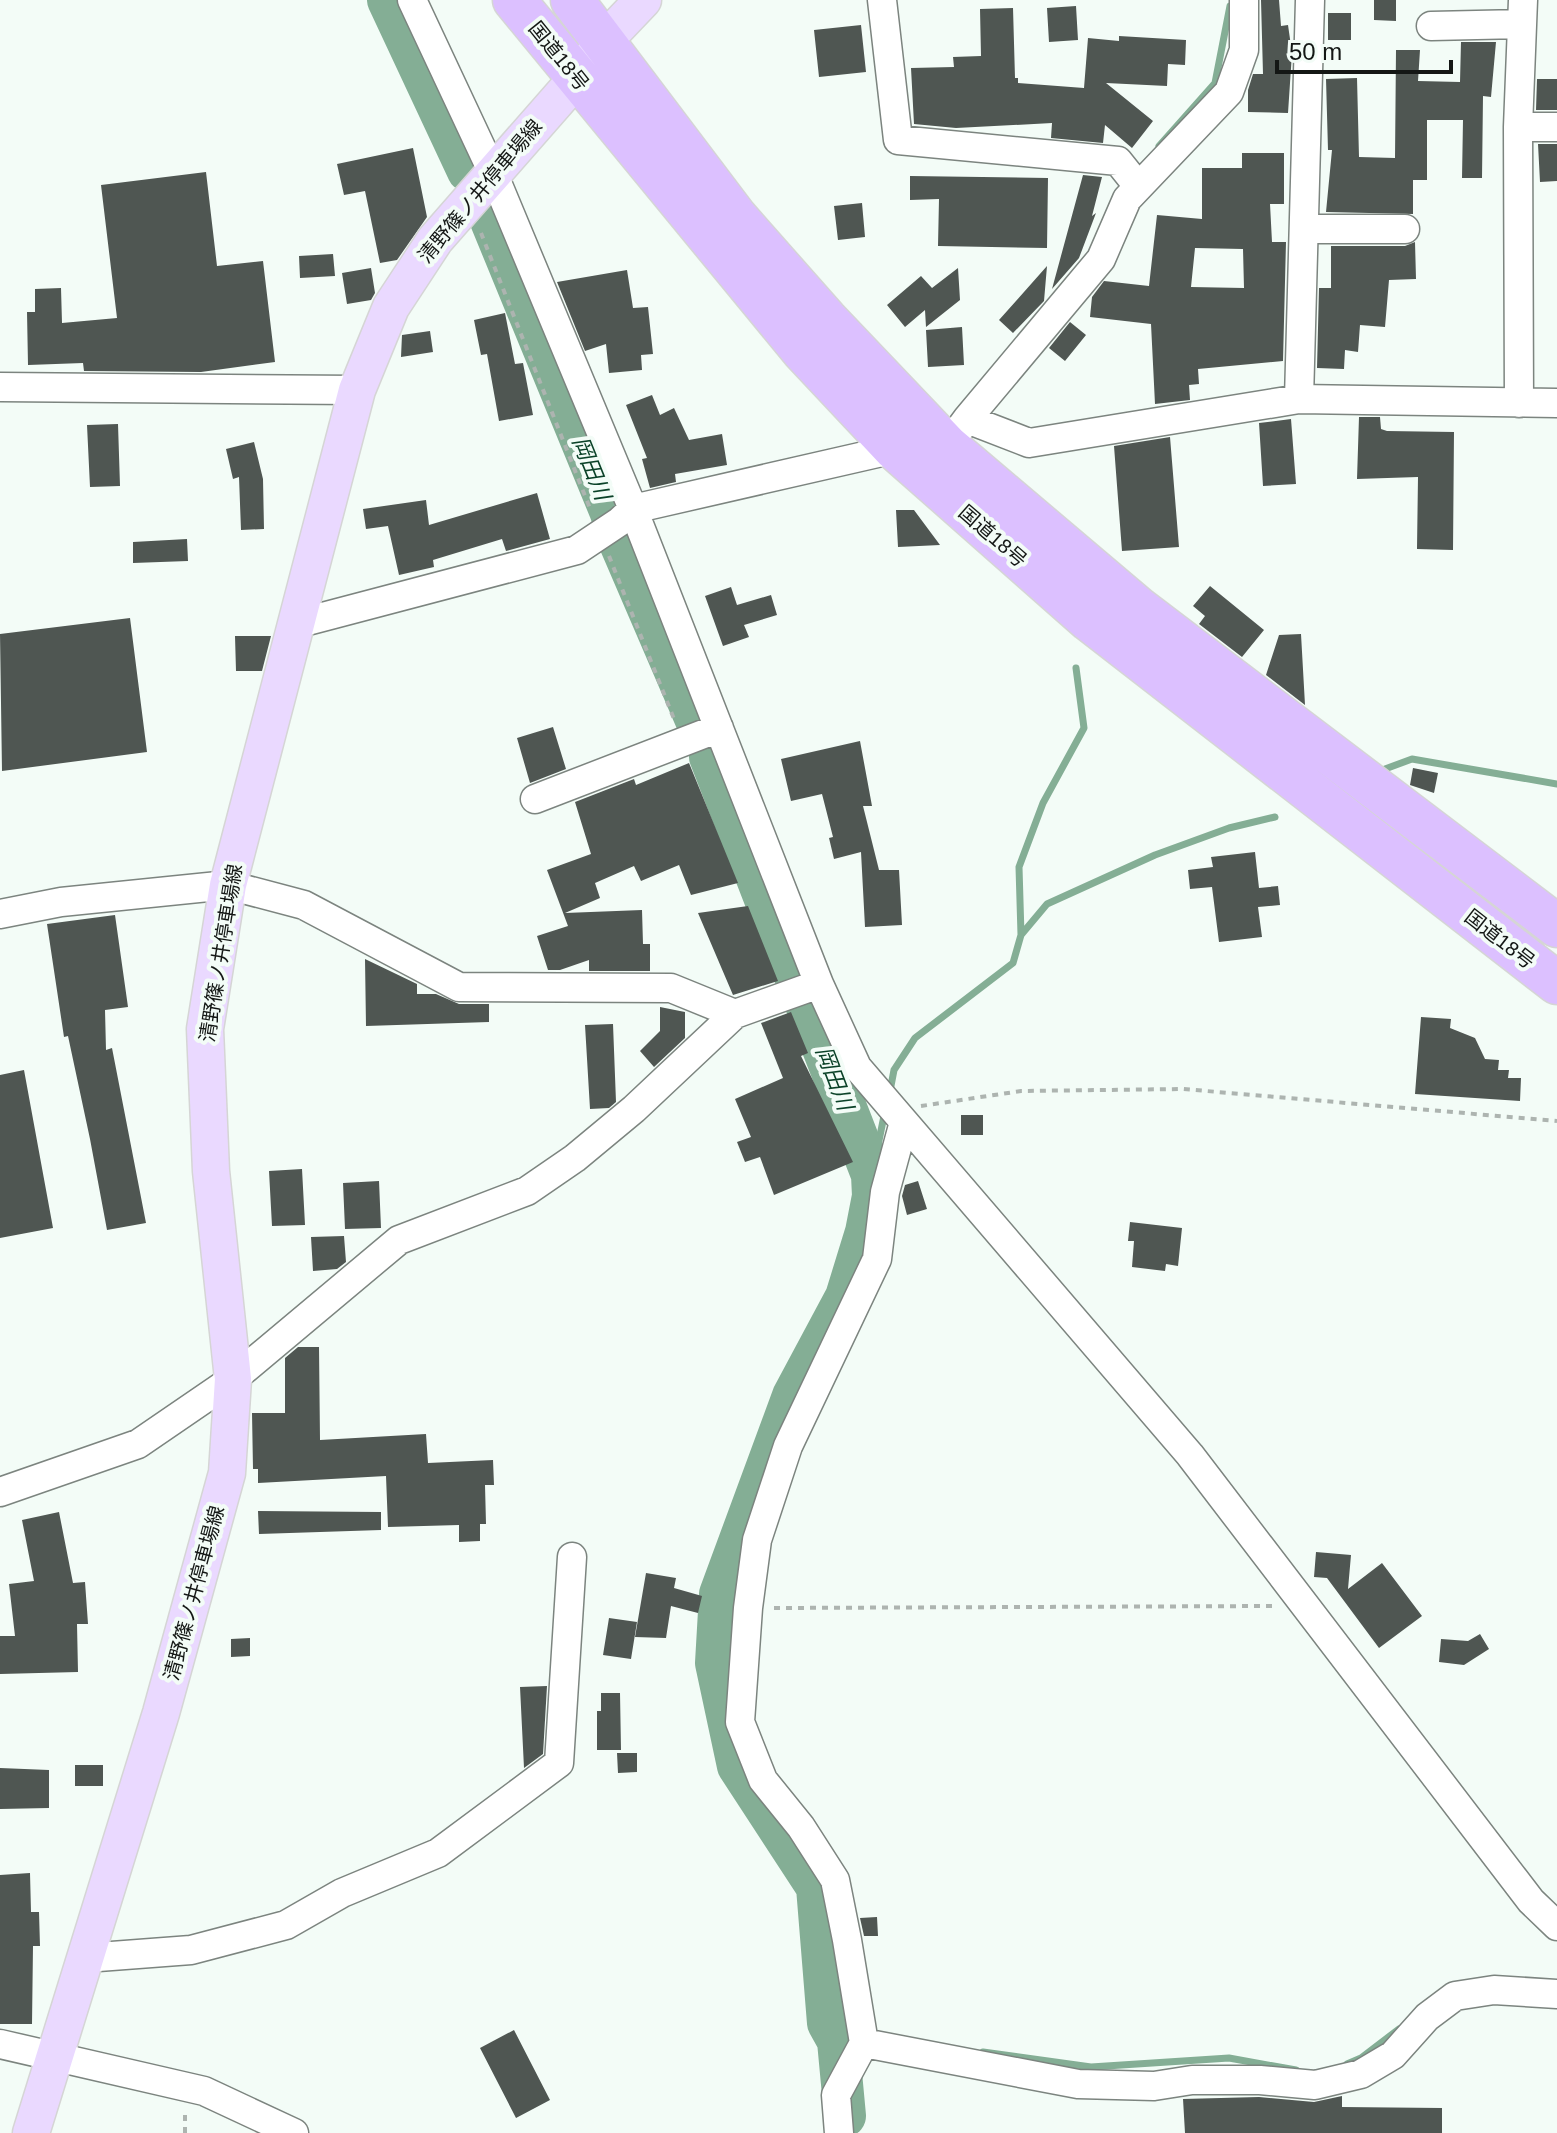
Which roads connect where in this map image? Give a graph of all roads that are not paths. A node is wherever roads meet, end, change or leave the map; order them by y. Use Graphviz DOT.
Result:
graph roads {
  1 [pos="412,0"];
  2 [pos="514,0"];
  3 [pos="572,0"];
  4 [pos="643,0"];
  5 [pos="882,0"];
  6 [pos="1244,0"];
  7 [pos="1310,0"];
  8 [pos="1522,12"];
  9 [pos="1431,26"];
  10 [pos="603,42"];
  11 [pos="577,78"];
  12 [pos="1518,127"];
  13 [pos="1557,127"];
  14 [pos="493,173"];
  15 [pos="1138,186"];
  16 [pos="1304,229"];
  17 [pos="1405,229"];
  18 [pos="0,387"];
  19 [pos="357,390"];
  20 [pos="1299,399"];
  21 [pos="1519,403"];
  22 [pos="1557,403"];
  23 [pos="957,433"];
  24 [pos="895,449"];
  25 [pos="615,524"];
  26 [pos="296,624"];
  27 [pos="719,728"];
  28 [pos="535,799"];
  29 [pos="228,885"];
  30 [pos="0,914"];
  31 [pos="1557,926"];
  32 [pos="1557,983"];
  33 [pos="808,988"];
  34 [pos="735,1014"];
  35 [pos="891,1106"];
  36 [pos="233,1379"];
  37 [pos="0,1492"];
  38 [pos="572,1557"];
  39 [pos="1557,1926"];
  40 [pos="85,1958"];
  41 [pos="1557,1994"];
  42 [pos="864,2043"];
  43 [pos="0,2044"];
  44 [pos="53,2054"];
  45 [pos="31,2133"];
  46 [pos="294,2133"];
  47 [pos="839,2133"];
  1 -- 14 [label="street"];
  2 -- 11 [label="highway, 国道18号"];
  3 -- 10 [label="highway, 国道18号"];
  4 -- 10 [label="main road, 清野篠ノ井停車場線"];
  5 -- 15 [label="street"];
  6 -- 15 [label="street"];
  7 -- 16 [label="street"];
  8 -- 9 [label="street"];
  8 -- 12 [label="street"];
  10 -- 11 [label="main road, 清野篠ノ井停車場線"];
  10 -- 23 [label="highway, 国道18号"];
  11 -- 14 [label="main road, 清野篠ノ井停車場線"];
  11 -- 24 [label="highway, 国道18号"];
  12 -- 13 [label="street"];
  12 -- 21 [label="street"];
  14 -- 19 [label="main road, 清野篠ノ井停車場線"];
  14 -- 25 [label="street"];
  15 -- 23 [label="street"];
  16 -- 17 [label="street"];
  16 -- 20 [label="street"];
  18 -- 19 [label="street"];
  19 -- 26 [label="main road, 清野篠ノ井停車場線"];
  20 -- 21 [label="street"];
  20 -- 23 [label="street"];
  21 -- 22 [label="street"];
  23 -- 31 [label="highway, 国道18号"];
  24 -- 25 [label="street"];
  24 -- 32 [label="highway, 国道18号"];
  25 -- 26 [label="street"];
  25 -- 27 [label="street"];
  26 -- 29 [label="main road, 清野篠ノ井停車場線"];
  27 -- 28 [label="street"];
  27 -- 33 [label="street"];
  29 -- 30 [label="street"];
  29 -- 34 [label="street"];
  29 -- 36 [label="main road, 清野篠ノ井停車場線"];
  33 -- 34 [label="street"];
  33 -- 35 [label="street"];
  34 -- 36 [label="street"];
  35 -- 39 [label="street"];
  35 -- 42 [label="street"];
  36 -- 37 [label="street"];
  36 -- 40 [label="main road, 清野篠ノ井停車場線"];
  38 -- 40 [label="street"];
  40 -- 44 [label="main road, 清野篠ノ井停車場線"];
  41 -- 42 [label="street"];
  42 -- 47 [label="street"];
  43 -- 44 [label="street"];
  44 -- 45 [label="main road, 清野篠ノ井停車場線"];
  44 -- 46 [label="street"];
}
